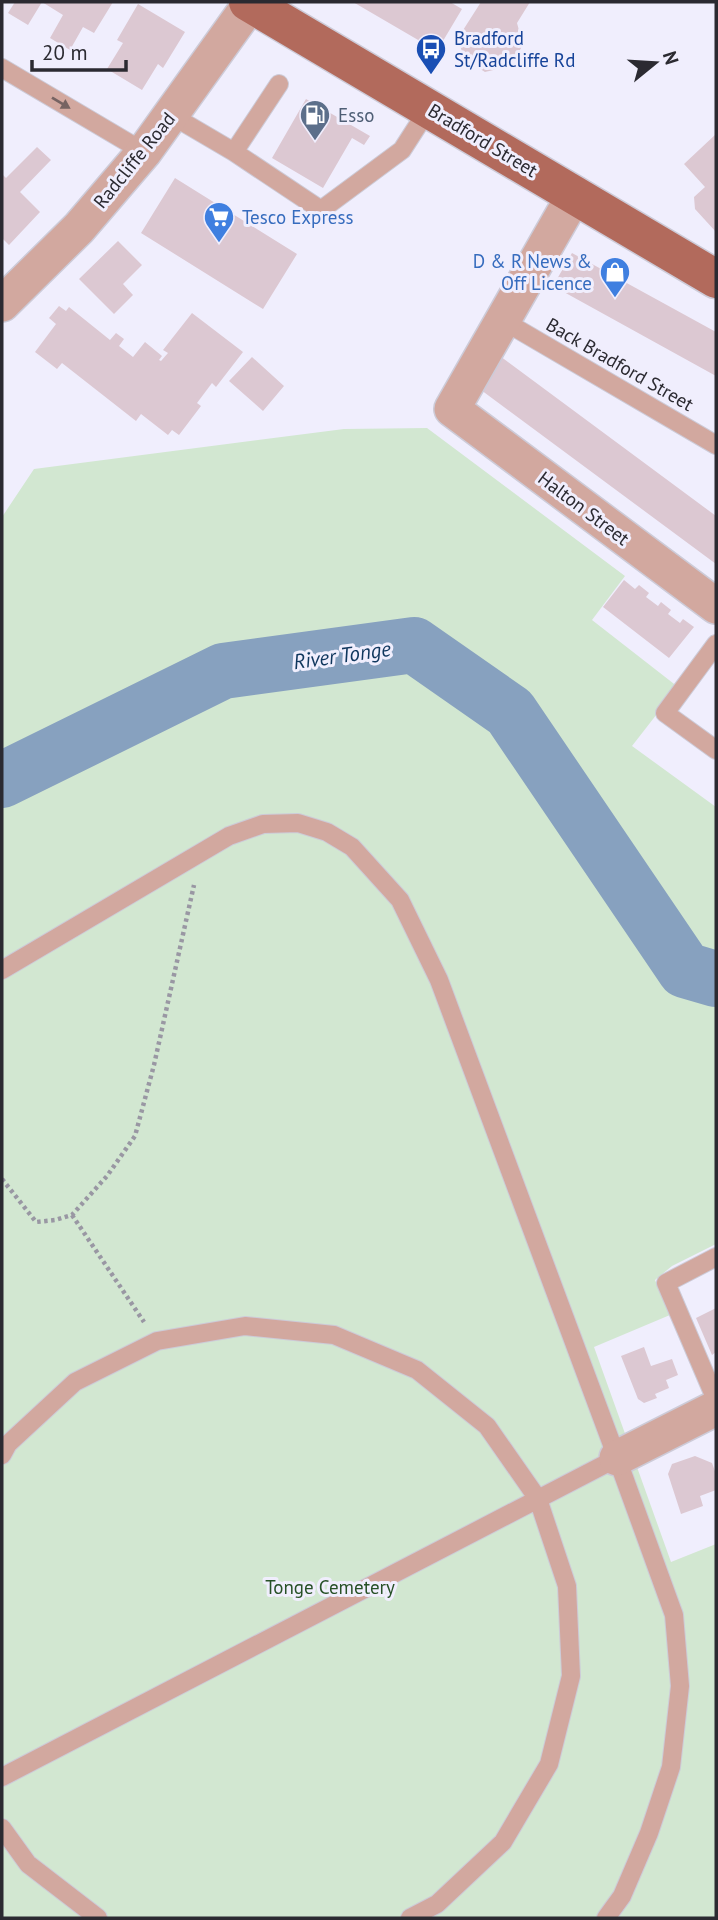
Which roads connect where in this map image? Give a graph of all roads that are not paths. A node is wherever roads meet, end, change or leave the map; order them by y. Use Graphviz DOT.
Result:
graph roads {
  1 [pos="250,3"];
  2 [pos="2,68"];
  3 [pos="279,84"];
  4 [pos="429,108"];
  5 [pos="171,116"];
  6 [pos="144,152"];
  7 [pos="234,152"];
  8 [pos="575,194"];
  9 [pos="716,279"];
  10 [pos="2,304"];
  11 [pos="502,320"];
  12 [pos="716,445"];
  13 [pos="716,606"];
  14 [pos="716,644"];
  15 [pos="716,750"];
  16 [pos="2,970"];
  17 [pos="716,1257"];
  18 [pos="716,1400"];
  19 [pos="716,1408"];
  20 [pos="2,1455"];
  21 [pos="617,1458"];
  22 [pos="538,1499"];
  23 [pos="2,1777"];
  24 [pos="2,1828"];
  25 [pos="440,1911"];
  26 [pos="98,1918"];
  27 [pos="410,1918"];
  28 [pos="606,1918"];
  1 -- 4 [label="main road, Bradford Street"];
  1 -- 5 [label="street, Radcliffe Road"];
  2 -- 6 [label="lane, one-way"];
  3 -- 7 [label="lane"];
  4 -- 7 [label="lane"];
  4 -- 8 [label="main road, Bradford Street"];
  5 -- 6 [label="street, Radcliffe Road"];
  5 -- 7 [label="lane"];
  6 -- 10 [label="street, Radcliffe Road"];
  8 -- 9 [label="main road, Bradford Street"];
  8 -- 11 [label="street"];
  11 -- 12 [label="lane, Back Bradford Street"];
  11 -- 13 [label="street, Halton Street"];
  14 -- 15 [label="lane"];
  16 -- 21 [label="lane"];
  17 -- 18 [label="lane"];
  19 -- 21 [label="street"];
  20 -- 22 [label="lane"];
  21 -- 22 [label="lane"];
  21 -- 28 [label="lane"];
  22 -- 23 [label="lane"];
  22 -- 25 [label="lane"];
  24 -- 26 [label="lane"];
  25 -- 27 [label="lane"];
}
